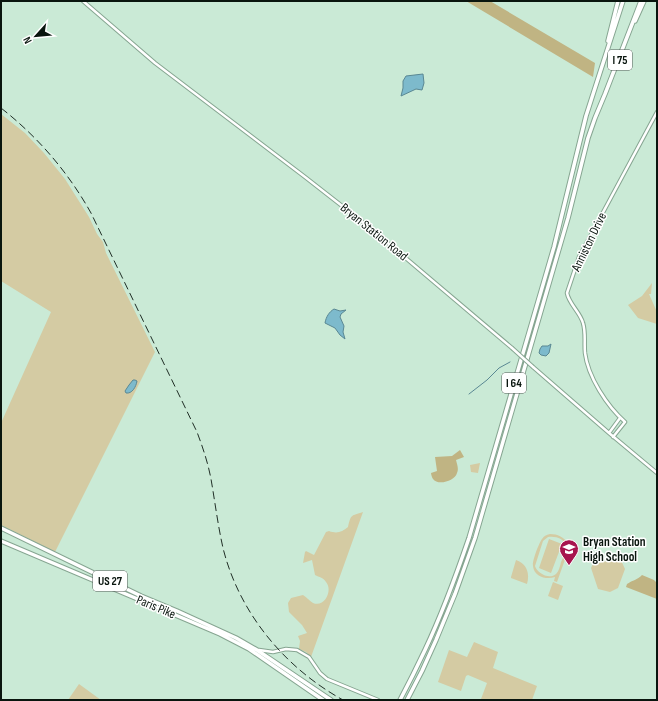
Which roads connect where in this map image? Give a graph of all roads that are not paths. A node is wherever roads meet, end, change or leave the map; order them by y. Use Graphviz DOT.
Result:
graph roads {
  1 [pos="82,1"];
  2 [pos="618,1"];
  3 [pos="623,1"];
  4 [pos="640,1"];
  5 [pos="644,1"];
  6 [pos="594,90"];
  7 [pos="657,112"];
  8 [pos="595,118"];
  9 [pos="620,418"];
  10 [pos="609,433"];
  11 [pos="613,437"];
  12 [pos="657,473"];
  13 [pos="1,528"];
  14 [pos="1,541"];
  15 [pos="140,598"];
  16 [pos="256,650"];
  17 [pos="269,652"];
  18 [pos="273,652"];
  19 [pos="266,657"];
  20 [pos="272,660"];
  21 [pos="323,700"];
  22 [pos="331,700"];
  23 [pos="378,700"];
  24 [pos="400,700"];
  25 [pos="407,700"];
  1 -- 10 [label="main road, Bryan Station Road, bridge"];
  2 -- 6 [label="highway, I 64"];
  3 -- 6 [label="highway, I 75"];
  4 -- 8 [label="highway, I 64"];
  5 -- 8 [label="highway, I 75"];
  6 -- 24 [label="highway, I 64"];
  7 -- 9 [label="main road, Anniston Drive"];
  8 -- 25 [label="highway, I 64"];
  9 -- 10 [label="main road"];
  9 -- 11 [label="main road, Anniston Drive"];
  10 -- 11 [label="main road, Bryan Station Road"];
  11 -- 12 [label="main road, Bryan Station Road"];
  13 -- 15 [label="highway, Paris Pike / US 27"];
  14 -- 15 [label="highway, Paris Pike / US 27"];
  15 -- 16 [label="highway, Paris Pike / US 27"];
  15 -- 19 [label="highway, Paris Pike / US 27"];
  16 -- 17 [label="main road"];
  16 -- 19 [label="highway, US 27"];
  17 -- 18 [label="main road"];
  17 -- 19 [label="main road"];
  18 -- 19 [label="main road"];
  18 -- 20 [label="main road"];
  18 -- 23 [label="main road"];
  19 -- 20 [label="highway, US 27"];
  19 -- 21 [label="highway, US 27"];
  20 -- 22 [label="highway, US 27"];
}
